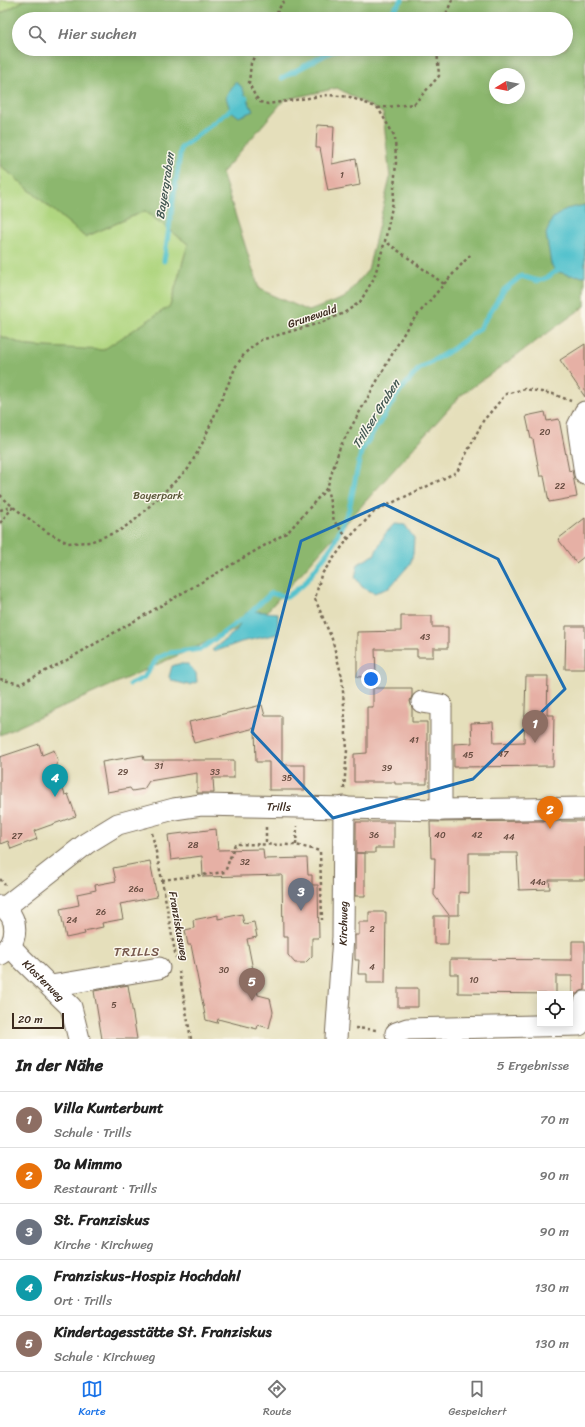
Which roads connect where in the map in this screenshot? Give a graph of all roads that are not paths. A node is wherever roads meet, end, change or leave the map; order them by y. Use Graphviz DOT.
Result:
graph roads {
  1 [pos="579,406"];
  2 [pos="585,474"];
  3 [pos="422,702"];
  4 [pos="344,807"];
  5 [pos="585,808"];
  6 [pos="441,810"];
  7 [pos="2,907"];
  8 [pos="5,950"];
  9 [pos="172,967"];
  10 [pos="51,986"];
  11 [pos="585,1002"];
  12 [pos="579,1032"];
  13 [pos="396,1033"];
  14 [pos="79,1039"];
  15 [pos="336,1039"];
  1 -- 2 [label="street"];
  3 -- 6 [label="street"];
  4 -- 6 [label="street, Trills"];
  4 -- 7 [label="street, Trills"];
  4 -- 15 [label="street, Kirchweg"];
  5 -- 6 [label="street, Trills"];
  7 -- 8 [label="street"];
  8 -- 10 [label="street, Klosterweg"];
  9 -- 10 [label="street"];
  10 -- 14 [label="street, Klosterweg"];
  11 -- 12 [label="street"];
  12 -- 13 [label="street"];
}
